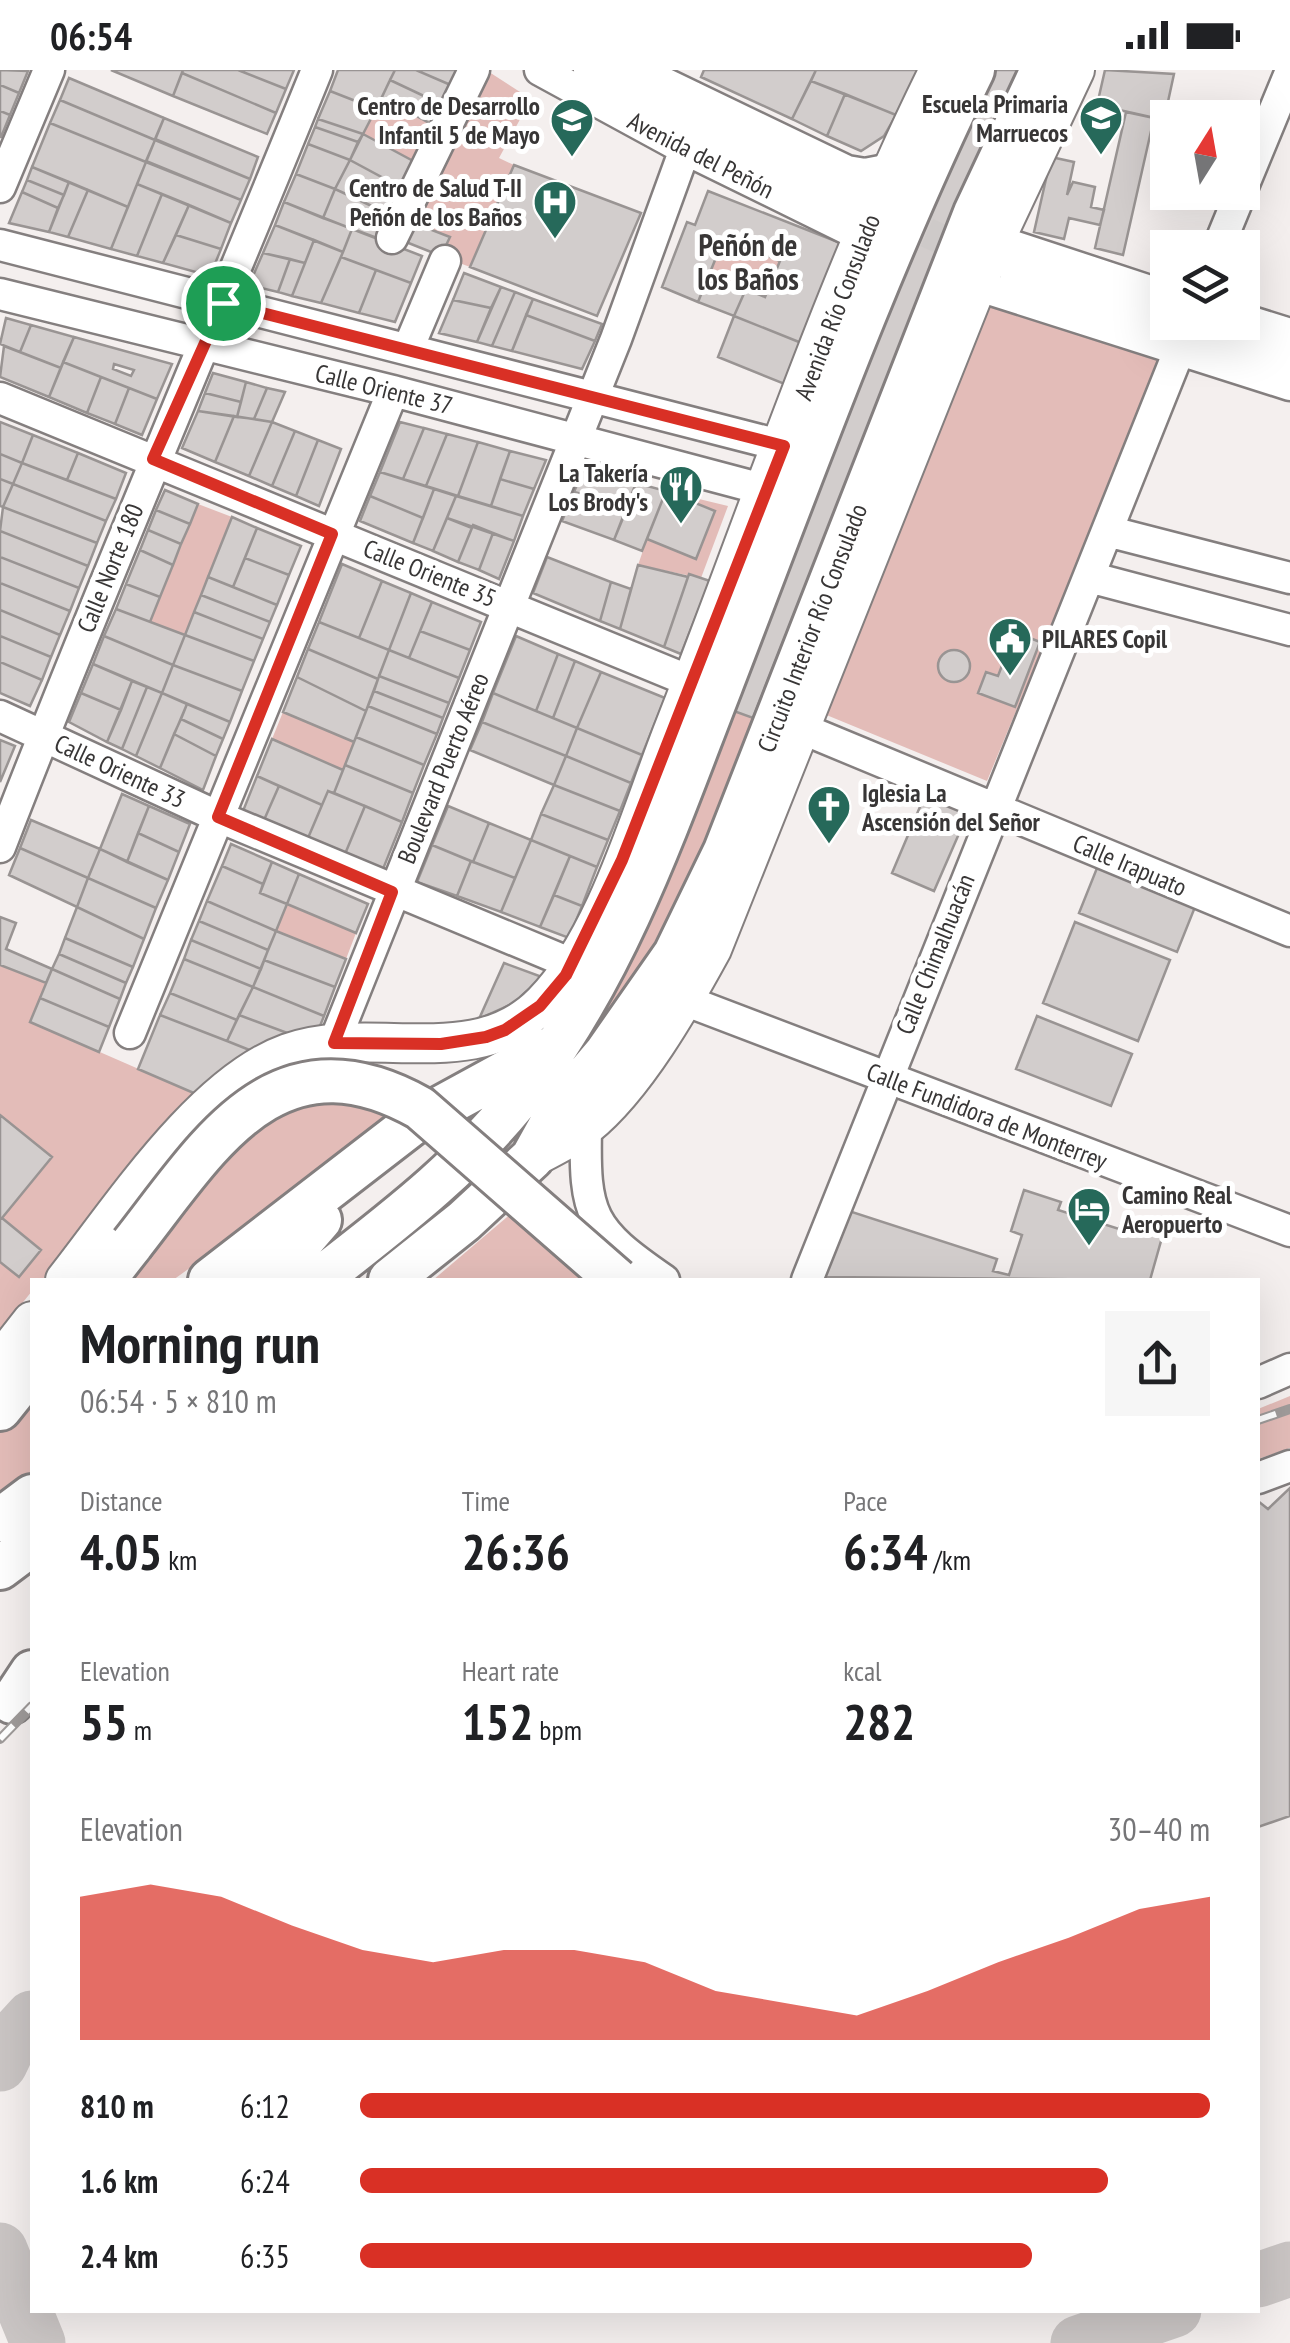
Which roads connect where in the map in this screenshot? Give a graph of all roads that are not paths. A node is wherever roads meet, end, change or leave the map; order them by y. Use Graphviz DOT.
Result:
graph roads {
  1 [pos="49,70"];
  2 [pos="317,70"];
  3 [pos="474,70"];
  4 [pos="540,70"];
  5 [pos="589,70"];
  6 [pos="637,70"];
  7 [pos="938,70"];
  8 [pos="973,70"];
  9 [pos="1042,70"];
  10 [pos="1075,70"];
  11 [pos="1290,73"];
  12 [pos="1260,147"];
  13 [pos="685,149"];
  14 [pos="892,169"];
  15 [pos="0,188"];
  16 [pos="867,222"];
  17 [pos="392,238"];
  18 [pos="995,240"];
  19 [pos="0,245"];
  20 [pos="445,261"];
  21 [pos="1015,272"];
  22 [pos="976,286"];
  23 [pos="1150,291"];
  24 [pos="0,294"];
  25 [pos="223,303"];
  26 [pos="1260,325"];
  27 [pos="1290,334"];
  28 [pos="205,344"];
  29 [pos="408,349"];
  30 [pos="1179,351"];
  31 [pos="1290,360"];
  32 [pos="1290,385"];
  33 [pos="393,391"];
  34 [pos="592,396"];
  35 [pos="0,398"];
  36 [pos="890,426"];
  37 [pos="575,439"];
  38 [pos="784,446"];
  39 [pos="153,459"];
  40 [pos="766,490"];
  41 [pos="886,518"];
  42 [pos="1107,531"];
  43 [pos="332,534"];
  44 [pos="1089,577"];
  45 [pos="1290,578"];
  46 [pos="510,606"];
  47 [pos="1290,630"];
  48 [pos="712,631"];
  49 [pos="692,682"];
  50 [pos="0,716"];
  51 [pos="706,722"];
  52 [pos="803,729"];
  53 [pos="44,734"];
  54 [pos="995,808"];
  55 [pos="218,817"];
  56 [pos="0,847"];
  57 [pos="392,892"];
  58 [pos="1290,931"];
  59 [pos="572,964"];
  60 [pos="684,1000"];
  61 [pos="130,1033"];
  62 [pos="559,1042"];
  63 [pos="334,1043"];
  64 [pos="885,1077"];
  65 [pos="586,1127"];
  66 [pos="532,1158"];
  67 [pos="585,1186"];
  68 [pos="1290,1230"];
  69 [pos="236,1276"];
  70 [pos="67,1278"];
  71 [pos="106,1278"];
  72 [pos="321,1278"];
  73 [pos="393,1278"];
  74 [pos="592,1278"];
  75 [pos="615,1278"];
  76 [pos="661,1278"];
  77 [pos="808,1278"];
  78 [pos="30,1324"];
  79 [pos="0,1362"];
  80 [pos="30,1372"];
  81 [pos="0,1410"];
  82 [pos="1290,1466"];
  83 [pos="1260,1477"];
  84 [pos="30,1498"];
  85 [pos="0,1520"];
  86 [pos="30,1546"];
  87 [pos="0,1568"];
  88 [pos="30,1667"];
  89 [pos="15,1689"];
  1 -- 15 [label="street"];
  2 -- 25 [label="street, Calle Norte 180"];
  3 -- 17 [label="street"];
  4 -- 13 [label="street, Avenida del Peñón"];
  5 -- 16 [label="street, Avenida del Peñón"];
  6 -- 14 [label="street, Avenida del Peñón"];
  7 -- 14 [label="main road, Avenida Río Consulado"];
  8 -- 51 [label="highway"];
  9 -- 36 [label="highway, Circuito Interior Río Consulado"];
  10 -- 18 [label="main road"];
  11 -- 12 [label="street"];
  13 -- 16 [label="street, Avenida del Peñón"];
  13 -- 34 [label="street, Boulevard Puerto Aéreo"];
  14 -- 16 [label="main road, Avenida Río Consulado"];
  16 -- 38 [label="main road, Avenida Río Consulado"];
  18 -- 22 [label="main road"];
  18 -- 23 [label="street"];
  19 -- 25 [label="street, Calle Oriente 37"];
  20 -- 29 [label="street"];
  21 -- 31 [label="street"];
  22 -- 30 [label="street"];
  22 -- 41 [label="main road"];
  24 -- 28 [label="street, Calle Oriente 37"];
  25 -- 28 [label="street, Calle Norte 180"];
  25 -- 29 [label="street, Calle Oriente 37"];
  26 -- 27 [label="street"];
  28 -- 33 [label="street, Calle Oriente 37"];
  28 -- 39 [label="street, Calle Norte 180"];
  29 -- 34 [label="street, Calle Oriente 37"];
  30 -- 32 [label="street"];
  30 -- 42 [label="street, Calle Chimalhuacán"];
  33 -- 37 [label="street, Calle Oriente 37"];
  33 -- 43 [label="street"];
  34 -- 37 [label="street, Boulevard Puerto Aéreo"];
  34 -- 38 [label="street, Calle Oriente 37"];
  35 -- 39 [label="street, Calle Oriente 35"];
  36 -- 41 [label="highway"];
  36 -- 66 [label="highway, Circuito Interior Río Consulado"];
  37 -- 40 [label="street, Calle Oriente 37"];
  37 -- 46 [label="street, Boulevard Puerto Aéreo"];
  38 -- 40 [label="main road, Avenida Río Consulado"];
  39 -- 43 [label="street, Calle Oriente 35"];
  39 -- 53 [label="street, Calle Norte 180"];
  40 -- 48 [label="main road, Avenida Río Consulado"];
  41 -- 52 [label="main road"];
  42 -- 44 [label="street, Calle Chimalhuacán"];
  42 -- 45 [label="street"];
  43 -- 46 [label="street, Calle Oriente 35"];
  43 -- 55 [label="street"];
  44 -- 47 [label="street"];
  44 -- 54 [label="street, Calle Chimalhuacán"];
  46 -- 49 [label="street, Calle Oriente 35"];
  46 -- 57 [label="street, Boulevard Puerto Aéreo"];
  48 -- 49 [label="main road, Avenida Río Consulado"];
  48 -- 51 [label="highway"];
  49 -- 59 [label="main road, Avenida Río Consulado"];
  50 -- 53 [label="street, Calle Oriente 33"];
  51 -- 62 [label="highway"];
  52 -- 54 [label="street, Calle Irapuato"];
  52 -- 60 [label="main road"];
  53 -- 55 [label="street, Calle Oriente 33"];
  53 -- 56 [label="street, Calle Norte 180"];
  54 -- 58 [label="street, Calle Irapuato"];
  54 -- 64 [label="street, Calle Chimalhuacán"];
  55 -- 57 [label="street, Calle Oriente 33"];
  55 -- 61 [label="street"];
  57 -- 59 [label="street, Calle Oriente 33"];
  57 -- 63 [label="street, Boulevard Puerto Aéreo"];
  59 -- 63 [label="main road, Avenida Río Consulado"];
  60 -- 64 [label="street, Calle Fundidora de Monterrey"];
  60 -- 65 [label="main road"];
  62 -- 69 [label="highway"];
  62 -- 72 [label="highway"];
  63 -- 70 [label="main road"];
  64 -- 68 [label="street, Calle Fundidora de Monterrey"];
  64 -- 77 [label="street, Calle Chimalhuacán"];
  65 -- 66 [label="main road"];
  65 -- 67 [label="street"];
  66 -- 73 [label="highway"];
  67 -- 74 [label="street"];
  67 -- 76 [label="street"];
  71 -- 75 [label="highway, bridge"];
  78 -- 79 [label="main road"];
  80 -- 81 [label="highway"];
  82 -- 83 [label="street"];
  84 -- 85 [label="highway"];
  86 -- 87 [label="highway"];
  88 -- 89 [label="highway"];
}
